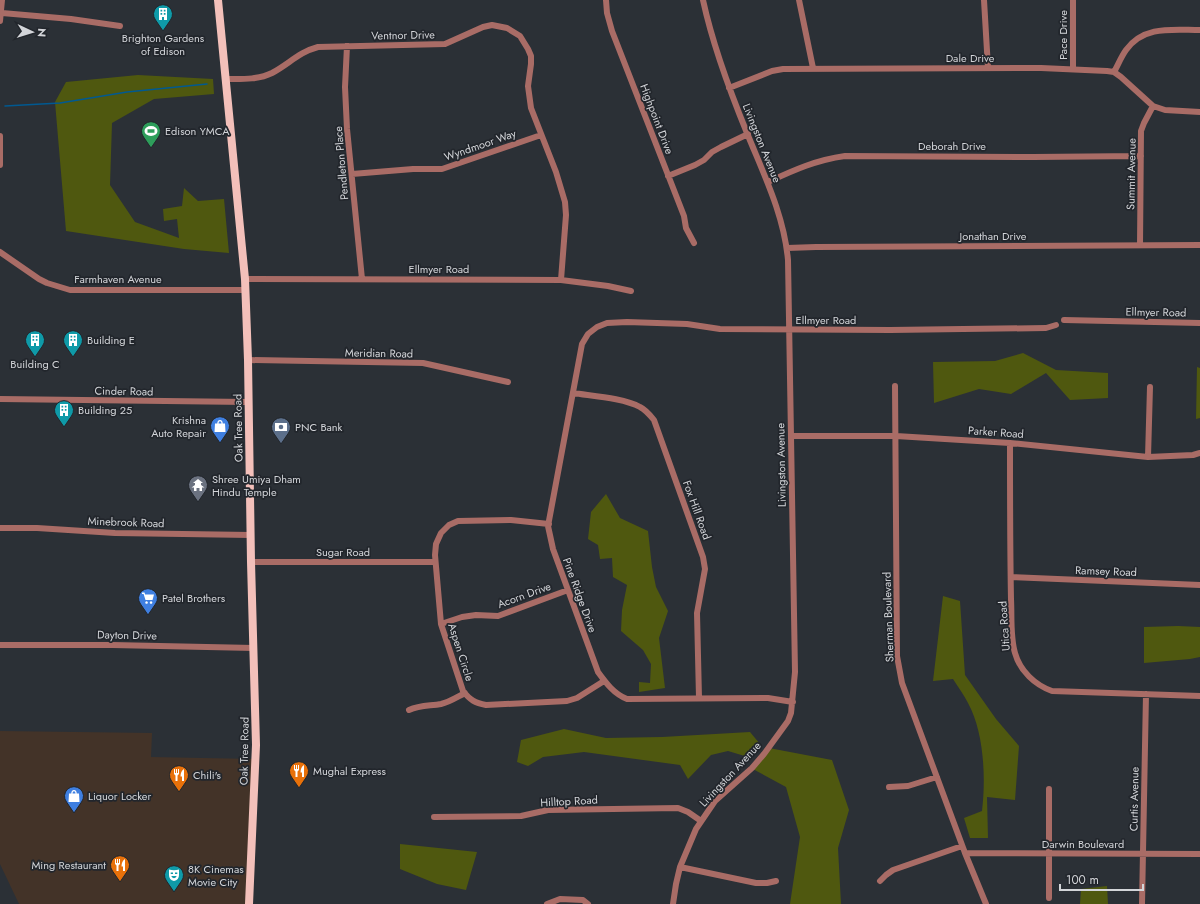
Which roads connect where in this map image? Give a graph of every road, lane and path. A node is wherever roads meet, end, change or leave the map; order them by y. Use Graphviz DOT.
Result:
graph roads {
  1 [pos="2,0"];
  2 [pos="218,0"];
  3 [pos="606,0"];
  4 [pos="703,0"];
  5 [pos="799,0"];
  6 [pos="984,0"];
  7 [pos="1073,0"];
  8 [pos="2,13"];
  9 [pos="0,21"];
  10 [pos="120,26"];
  11 [pos="1200,30"];
  12 [pos="347,46"];
  13 [pos="813,68"];
  14 [pos="988,68"];
  15 [pos="1073,69"];
  16 [pos="1114,72"];
  17 [pos="226,79"];
  18 [pos="729,88"];
  19 [pos="1153,106"];
  20 [pos="1200,112"];
  21 [pos="748,134"];
  22 [pos="541,135"];
  23 [pos="0,136"];
  24 [pos="1141,156"];
  25 [pos="0,165"];
  26 [pos="352,174"];
  27 [pos="668,176"];
  28 [pos="768,182"];
  29 [pos="694,243"];
  30 [pos="1140,245"];
  31 [pos="1200,245"];
  32 [pos="787,248"];
  33 [pos="0,252"];
  34 [pos="245,279"];
  35 [pos="362,279"];
  36 [pos="561,280"];
  37 [pos="246,290"];
  38 [pos="631,291"];
  39 [pos="1064,320"];
  40 [pos="1200,322"];
  41 [pos="1056,325"];
  42 [pos="597,327"];
  43 [pos="789,330"];
  44 [pos="248,360"];
  45 [pos="508,382"];
  46 [pos="895,386"];
  47 [pos="1150,387"];
  48 [pos="573,393"];
  49 [pos="0,399"];
  50 [pos="248,402"];
  51 [pos="791,436"];
  52 [pos="896,436"];
  53 [pos="1010,443"];
  54 [pos="1200,453"];
  55 [pos="1148,456"];
  56 [pos="549,524"];
  57 [pos="0,528"];
  58 [pos="251,535"];
  59 [pos="251,562"];
  60 [pos="435,562"];
  61 [pos="1011,577"];
  62 [pos="1200,585"];
  63 [pos="568,590"];
  64 [pos="441,624"];
  65 [pos="0,644"];
  66 [pos="254,648"];
  67 [pos="604,681"];
  68 [pos="465,693"];
  69 [pos="1146,694"];
  70 [pos="1200,696"];
  71 [pos="699,698"];
  72 [pos="793,702"];
  73 [pos="409,710"];
  74 [pos="937,777"];
  75 [pos="889,786"];
  76 [pos="1049,789"];
  77 [pos="434,817"];
  78 [pos="701,821"];
  79 [pos="962,846"];
  80 [pos="965,853"];
  81 [pos="1049,854"];
  82 [pos="1142,854"];
  83 [pos="1200,854"];
  84 [pos="680,868"];
  85 [pos="776,880"];
  86 [pos="880,881"];
  87 [pos="1049,898"];
  88 [pos="249,904"];
  89 [pos="548,904"];
  90 [pos="588,904"];
  91 [pos="673,904"];
  92 [pos="986,904"];
  93 [pos="1142,904"];
  1 -- 8 [label="street"];
  2 -- 17 [label="main road, Oak Tree Road"];
  3 -- 27 [label="street, Highpoint Drive"];
  4 -- 18 [label="street, Livingston Avenue"];
  5 -- 13 [label="street"];
  6 -- 14 [label="street"];
  7 -- 15 [label="street, Pace Drive"];
  8 -- 9 [label="street"];
  8 -- 10 [label="street"];
  11 -- 16 [label="street"];
  12 -- 17 [label="street, Ventnor Drive"];
  12 -- 22 [label="street, Ventnor Drive"];
  12 -- 26 [label="street, Pendleton Place"];
  13 -- 14 [label="street, Dale Drive"];
  13 -- 18 [label="street, Dale Drive"];
  14 -- 15 [label="street, Dale Drive"];
  15 -- 16 [label="street, Dale Drive"];
  16 -- 19 [label="street"];
  17 -- 34 [label="main road, Oak Tree Road"];
  18 -- 21 [label="street, Livingston Avenue"];
  19 -- 20 [label="street"];
  19 -- 24 [label="street, Summit Avenue"];
  21 -- 27 [label="street"];
  21 -- 28 [label="street, Livingston Avenue"];
  22 -- 26 [label="street, Wyndmoor Way"];
  22 -- 36 [label="street, Ventnor Drive"];
  23 -- 25 [label="street"];
  24 -- 28 [label="street, Deborah Drive"];
  24 -- 30 [label="street, Summit Avenue"];
  26 -- 35 [label="street, Pendleton Place"];
  27 -- 29 [label="street, Highpoint Drive"];
  28 -- 32 [label="street, Livingston Avenue"];
  30 -- 31 [label="street, Jonathan Drive"];
  30 -- 32 [label="street, Jonathan Drive"];
  32 -- 43 [label="street, Livingston Avenue"];
  33 -- 37 [label="street, Farmhaven Avenue"];
  34 -- 35 [label="street, Ellmyer Road"];
  34 -- 37 [label="main road, Oak Tree Road"];
  35 -- 36 [label="street, Ellmyer Road"];
  36 -- 38 [label="street, Ellmyer Road"];
  37 -- 44 [label="main road, Oak Tree Road"];
  39 -- 40 [label="street, Ellmyer Road"];
  41 -- 43 [label="street, Ellmyer Road"];
  42 -- 43 [label="street, Ellmyer Road"];
  42 -- 48 [label="street, Pine Ridge Drive"];
  43 -- 51 [label="street, Livingston Avenue"];
  44 -- 45 [label="street, Meridian Road"];
  44 -- 50 [label="main road, Oak Tree Road"];
  46 -- 52 [label="street, Sherman Boulevard"];
  47 -- 55 [label="street"];
  48 -- 56 [label="street, Pine Ridge Drive"];
  48 -- 71 [label="street, Fox Hill Road"];
  49 -- 50 [label="street, Cinder Road"];
  50 -- 58 [label="main road, Oak Tree Road"];
  51 -- 52 [label="street, Parker Road"];
  51 -- 72 [label="street, Livingston Avenue"];
  52 -- 53 [label="street, Parker Road"];
  52 -- 74 [label="street, Sherman Boulevard"];
  53 -- 55 [label="street, Parker Road"];
  53 -- 61 [label="street, Utica Road"];
  54 -- 55 [label="street, Parker Road"];
  56 -- 60 [label="street, Aspen Circle"];
  56 -- 63 [label="street, Pine Ridge Drive"];
  57 -- 58 [label="street, Minebrook Road"];
  58 -- 59 [label="main road, Oak Tree Road"];
  59 -- 60 [label="street, Sugar Road"];
  59 -- 66 [label="main road, Oak Tree Road"];
  60 -- 64 [label="street, Aspen Circle"];
  61 -- 62 [label="street, Ramsey Road"];
  61 -- 69 [label="street, Utica Road"];
  63 -- 64 [label="street, Acorn Drive"];
  63 -- 67 [label="street, Pine Ridge Drive"];
  64 -- 68 [label="street, Aspen Circle"];
  65 -- 66 [label="street, Dayton Drive"];
  66 -- 88 [label="main road, Oak Tree Road"];
  67 -- 68 [label="street, Aspen Circle"];
  67 -- 71 [label="street, Pine Ridge Drive"];
  68 -- 73 [label="street"];
  69 -- 70 [label="street, Utica Road"];
  69 -- 82 [label="street, Curtis Avenue"];
  71 -- 72 [label="street, Pine Ridge Drive"];
  72 -- 78 [label="street, Livingston Avenue"];
  74 -- 75 [label="street"];
  74 -- 79 [label="street, Sherman Boulevard"];
  76 -- 81 [label="street"];
  77 -- 78 [label="street, Hilltop Road"];
  78 -- 84 [label="street, Livingston Avenue"];
  79 -- 80 [label="street, Sherman Boulevard"];
  79 -- 86 [label="street"];
  80 -- 81 [label="street, Darwin Boulevard"];
  80 -- 92 [label="street, Sherman Boulevard"];
  81 -- 82 [label="street, Darwin Boulevard"];
  81 -- 87 [label="street"];
  82 -- 83 [label="street, Darwin Boulevard"];
  82 -- 93 [label="street, Curtis Avenue"];
  84 -- 85 [label="street"];
  84 -- 91 [label="street, Livingston Avenue"];
  89 -- 90 [label="street"];
}
